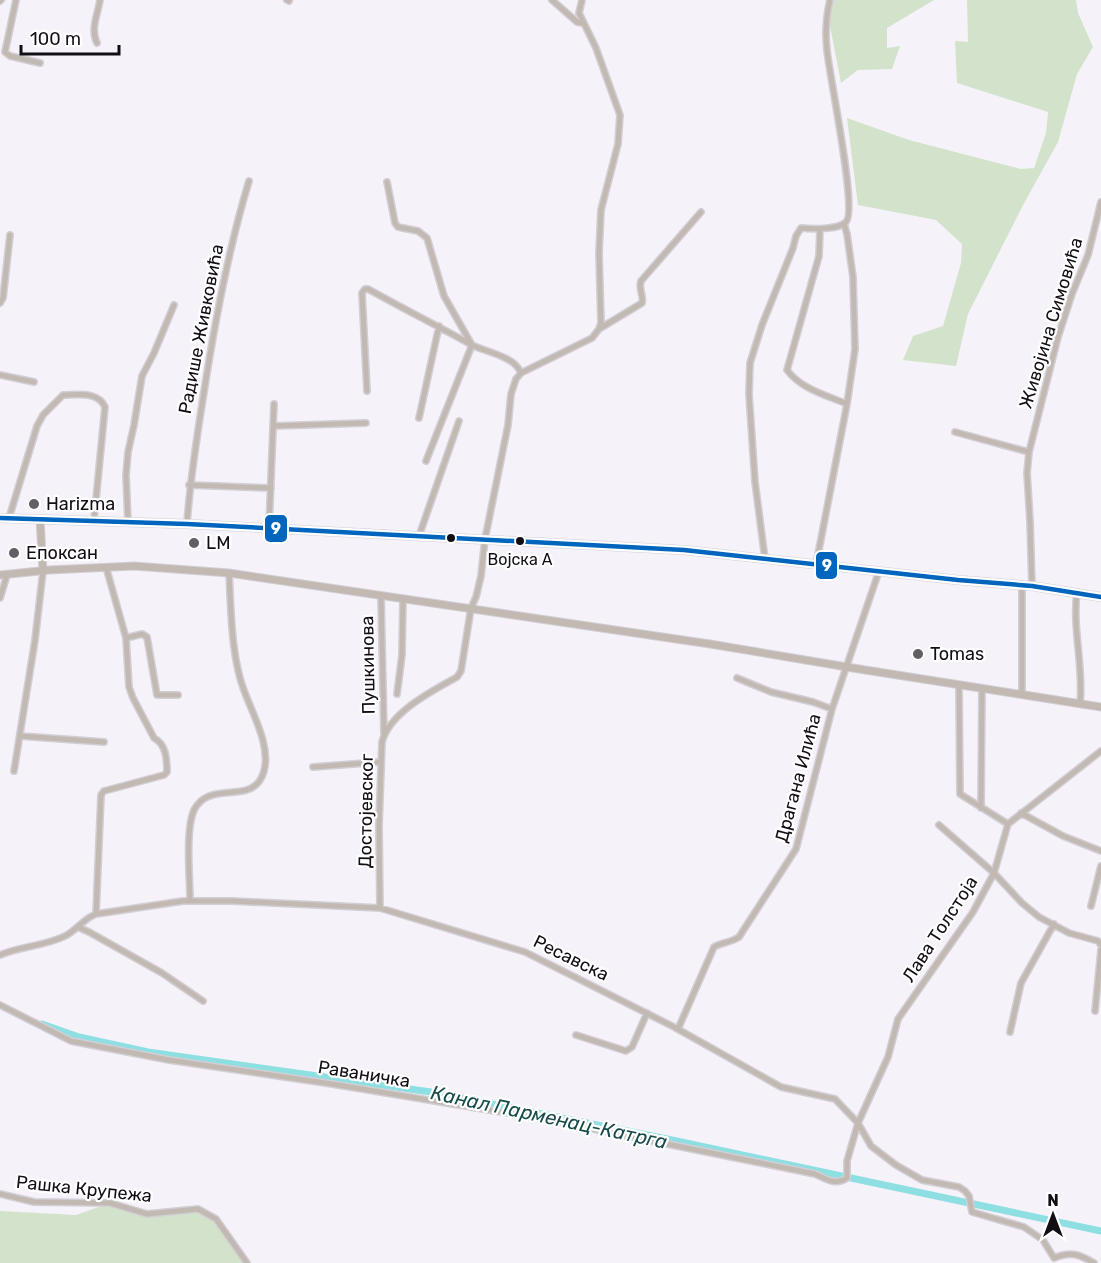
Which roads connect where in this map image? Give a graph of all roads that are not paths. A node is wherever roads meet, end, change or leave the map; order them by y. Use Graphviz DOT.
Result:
graph roads {
  1 [pos="15,0"];
  2 [pos="100,0"];
  3 [pos="552,0"];
  4 [pos="582,0"];
  5 [pos="830,0"];
  6 [pos="582,23"];
  7 [pos="97,43"];
  8 [pos="40,63"];
  9 [pos="249,181"];
  10 [pos="387,182"];
  11 [pos="1101,202"];
  12 [pos="701,212"];
  13 [pos="844,224"];
  14 [pos="820,229"];
  15 [pos="10,236"];
  16 [pos="0,303"];
  17 [pos="174,305"];
  18 [pos="439,326"];
  19 [pos="599,329"];
  20 [pos="472,345"];
  21 [pos="521,373"];
  22 [pos="0,375"];
  23 [pos="34,382"];
  24 [pos="367,391"];
  25 [pos="274,404"];
  26 [pos="847,404"];
  27 [pos="419,418"];
  28 [pos="459,421"];
  29 [pos="366,423"];
  30 [pos="273,426"];
  31 [pos="955,432"];
  32 [pos="1029,452"];
  33 [pos="426,461"];
  34 [pos="189,484"];
  35 [pos="271,488"];
  36 [pos="9,518"];
  37 [pos="0,519"];
  38 [pos="40,519"];
  39 [pos="94,520"];
  40 [pos="128,522"];
  41 [pos="188,524"];
  42 [pos="269,528"];
  43 [pos="419,536"];
  44 [pos="485,539"];
  45 [pos="765,559"];
  46 [pos="816,565"];
  47 [pos="106,567"];
  48 [pos="43,571"];
  49 [pos="879,572"];
  50 [pos="229,573"];
  51 [pos="3,575"];
  52 [pos="1022,585"];
  53 [pos="1032,586"];
  54 [pos="1077,592"];
  55 [pos="381,595"];
  56 [pos="1101,597"];
  57 [pos="0,598"];
  58 [pos="403,599"];
  59 [pos="471,608"];
  60 [pos="126,638"];
  61 [pos="846,667"];
  62 [pos="737,678"];
  63 [pos="959,685"];
  64 [pos="982,688"];
  65 [pos="397,694"];
  66 [pos="1022,694"];
  67 [pos="178,695"];
  68 [pos="1080,704"];
  69 [pos="1101,707"];
  70 [pos="832,709"];
  71 [pos="384,734"];
  72 [pos="20,736"];
  73 [pos="104,742"];
  74 [pos="1101,751"];
  75 [pos="380,762"];
  76 [pos="313,767"];
  77 [pos="14,771"];
  78 [pos="981,808"];
  79 [pos="1021,813"];
  80 [pos="1008,824"];
  81 [pos="939,825"];
  82 [pos="1101,851"];
  83 [pos="1101,866"];
  84 [pos="994,873"];
  85 [pos="190,902"];
  86 [pos="1091,906"];
  87 [pos="380,908"];
  88 [pos="96,914"];
  89 [pos="1054,924"];
  90 [pos="78,927"];
  91 [pos="1101,945"];
  92 [pos="1101,950"];
  93 [pos="0,955"];
  94 [pos="203,1001"];
  95 [pos="0,1005"];
  96 [pos="1095,1011"];
  97 [pos="647,1013"];
  98 [pos="678,1029"];
  99 [pos="1010,1032"];
  100 [pos="576,1035"];
  101 [pos="858,1123"];
  102 [pos="0,1194"];
  103 [pos="1053,1260"];
  104 [pos="248,1263"];
  105 [pos="1094,1263"];
  1 -- 8 [label="street"];
  2 -- 7 [label="street"];
  3 -- 6 [label="street"];
  4 -- 6 [label="street"];
  5 -- 13 [label="street"];
  6 -- 19 [label="street"];
  9 -- 34 [label="street, Радише Живковића"];
  10 -- 20 [label="street"];
  11 -- 32 [label="street, Живојина Симовића"];
  12 -- 19 [label="street"];
  13 -- 14 [label="street"];
  13 -- 26 [label="street"];
  14 -- 26 [label="street"];
  14 -- 45 [label="street"];
  15 -- 16 [label="street"];
  17 -- 40 [label="street"];
  18 -- 20 [label="street"];
  18 -- 24 [label="street"];
  18 -- 27 [label="street"];
  19 -- 21 [label="street"];
  20 -- 21 [label="street"];
  20 -- 33 [label="street"];
  21 -- 44 [label="street, Достојевског"];
  22 -- 23 [label="street"];
  25 -- 30 [label="street"];
  26 -- 46 [label="street"];
  28 -- 43 [label="street"];
  29 -- 30 [label="street"];
  30 -- 35 [label="street"];
  31 -- 32 [label="street"];
  32 -- 53 [label="street, Живојина Симовића"];
  34 -- 35 [label="street"];
  34 -- 41 [label="street, Радише Живковића"];
  35 -- 42 [label="street"];
  36 -- 37 [label="main road"];
  36 -- 38 [label="main road"];
  36 -- 39 [label="street"];
  38 -- 39 [label="main road"];
  38 -- 48 [label="street"];
  39 -- 40 [label="main road"];
  40 -- 41 [label="main road"];
  41 -- 42 [label="main road"];
  42 -- 43 [label="main road"];
  43 -- 44 [label="main road"];
  44 -- 45 [label="main road"];
  44 -- 59 [label="street, Достојевског"];
  45 -- 46 [label="main road"];
  46 -- 49 [label="main road"];
  47 -- 48 [label="street"];
  47 -- 50 [label="street"];
  47 -- 60 [label="street"];
  48 -- 51 [label="street"];
  48 -- 72 [label="street"];
  49 -- 52 [label="main road"];
  49 -- 61 [label="street"];
  50 -- 55 [label="street"];
  50 -- 85 [label="street"];
  51 -- 57 [label="street"];
  52 -- 53 [label="main road"];
  52 -- 66 [label="street"];
  53 -- 54 [label="main road"];
  54 -- 56 [label="main road"];
  54 -- 68 [label="street"];
  55 -- 58 [label="street"];
  55 -- 71 [label="street, Пушкинова"];
  58 -- 59 [label="street"];
  58 -- 65 [label="street"];
  59 -- 61 [label="street"];
  59 -- 71 [label="street, Достојевског"];
  60 -- 67 [label="street"];
  60 -- 88 [label="street"];
  61 -- 63 [label="street"];
  61 -- 70 [label="street, Драгана Илића"];
  62 -- 70 [label="street"];
  63 -- 64 [label="street"];
  63 -- 78 [label="street"];
  64 -- 66 [label="street"];
  64 -- 78 [label="street"];
  66 -- 68 [label="street"];
  68 -- 69 [label="street"];
  70 -- 98 [label="street, Драгана Илића"];
  71 -- 75 [label="street, Достојевског"];
  72 -- 73 [label="street"];
  72 -- 77 [label="street"];
  74 -- 79 [label="street"];
  75 -- 76 [label="street"];
  75 -- 87 [label="street, Достојевског"];
  78 -- 80 [label="street"];
  79 -- 80 [label="street"];
  79 -- 82 [label="street"];
  80 -- 84 [label="street, Лава Толстоја"];
  81 -- 84 [label="street"];
  83 -- 86 [label="street"];
  84 -- 89 [label="street"];
  84 -- 101 [label="street, Лава Толстоја"];
  85 -- 87 [label="street, Ресавска"];
  85 -- 88 [label="street, Ресавска"];
  87 -- 97 [label="street, Ресавска"];
  88 -- 90 [label="street, Ресавска"];
  89 -- 91 [label="street"];
  89 -- 99 [label="street"];
  90 -- 93 [label="street, Ресавска"];
  90 -- 94 [label="street"];
  92 -- 96 [label="street"];
  95 -- 101 [label="street, Раваничка"];
  97 -- 98 [label="street, Ресавска"];
  97 -- 100 [label="street"];
  98 -- 101 [label="street, Ресавска"];
  101 -- 103 [label="street, Ресавска"];
  102 -- 104 [label="street, Рашка Крупежа"];
  103 -- 105 [label="street"];
}
